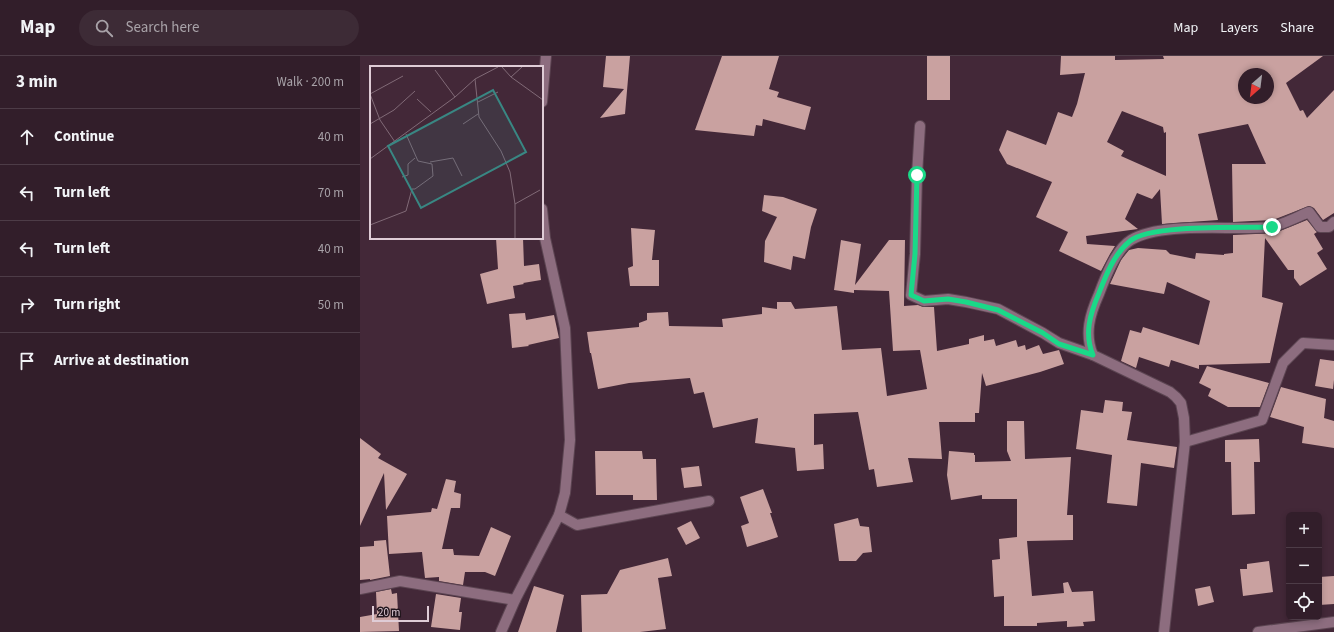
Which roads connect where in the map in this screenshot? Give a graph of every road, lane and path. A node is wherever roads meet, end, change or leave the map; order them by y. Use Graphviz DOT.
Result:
graph roads {
  1 [pos="546,56"];
  2 [pos="543,90"];
  3 [pos="920,126"];
  4 [pos="543,219"];
  5 [pos="1334,222"];
  6 [pos="1334,345"];
  7 [pos="1093,355"];
  8 [pos="1185,442"];
  9 [pos="709,501"];
  10 [pos="559,515"];
  11 [pos="360,589"];
  12 [pos="515,600"];
  13 [pos="1334,622"];
  14 [pos="1266,631"];
  15 [pos="500,632"];
  16 [pos="1164,632"];
  1 -- 2 [label="street"];
  3 -- 7 [label="street"];
  4 -- 10 [label="street"];
  5 -- 7 [label="street"];
  6 -- 8 [label="street"];
  7 -- 8 [label="street"];
  8 -- 16 [label="street"];
  9 -- 10 [label="street"];
  10 -- 12 [label="street"];
  11 -- 12 [label="street"];
  12 -- 15 [label="street"];
  13 -- 14 [label="street"];
}
